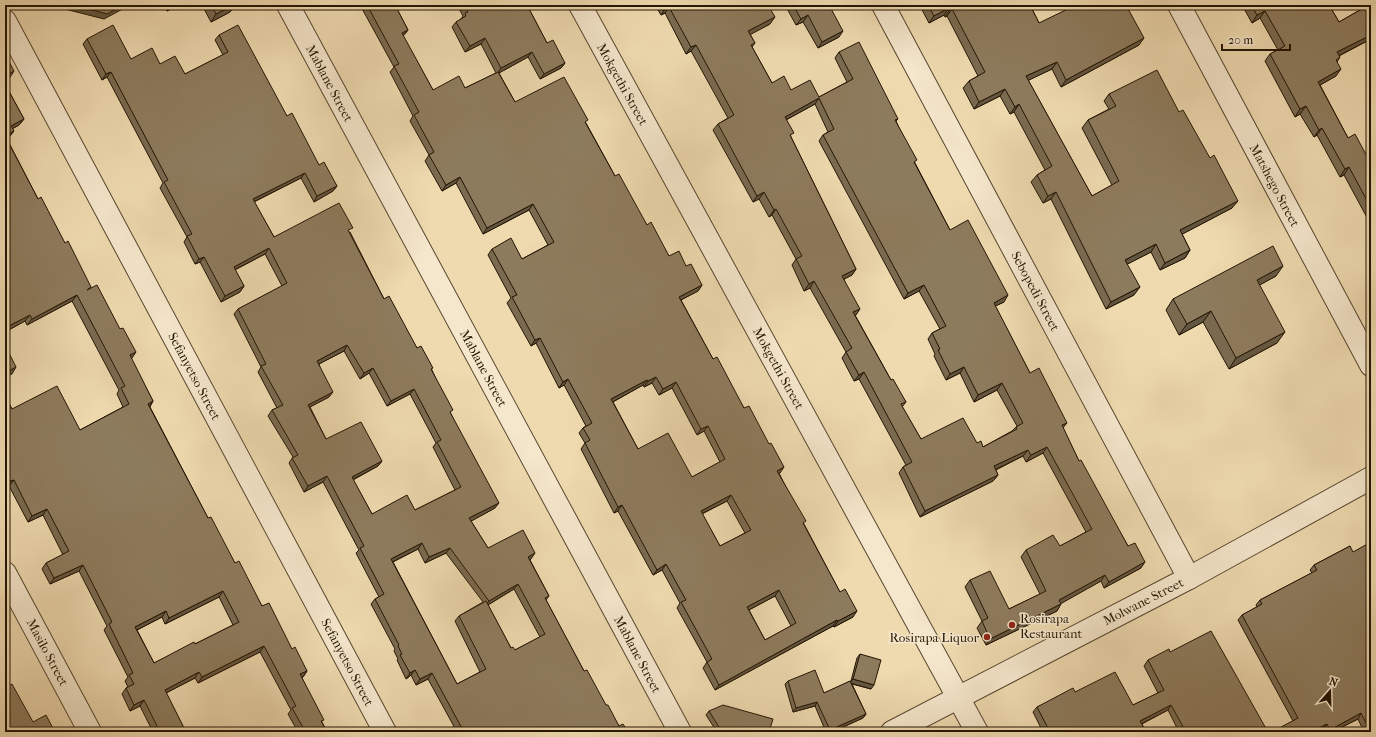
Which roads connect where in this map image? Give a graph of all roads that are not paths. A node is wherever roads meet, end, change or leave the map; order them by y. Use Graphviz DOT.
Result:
graph roads {
  1 [pos="288,5"];
  2 [pos="580,5"];
  3 [pos="884,5"];
  4 [pos="1179,5"];
  5 [pos="5,21"];
  6 [pos="1371,365"];
  7 [pos="1371,478"];
  8 [pos="5,573"];
  9 [pos="1188,578"];
  10 [pos="958,697"];
  11 [pos="90,732"];
  12 [pos="385,732"];
  13 [pos="680,732"];
  14 [pos="892,732"];
  15 [pos="977,732"];
  1 -- 13 [label="street, Mablane Street"];
  2 -- 10 [label="street, Mokgethi Street"];
  3 -- 9 [label="street, Sebopedi Street"];
  4 -- 6 [label="street, Matshego Street"];
  5 -- 12 [label="street, Sefanyetso Street"];
  7 -- 9 [label="street, Molwane Street"];
  8 -- 11 [label="street, Masilo Street"];
  9 -- 10 [label="street, Molwane Street"];
  10 -- 14 [label="street, Molwane Street"];
  10 -- 15 [label="street, Mokgethi Street"];
}
